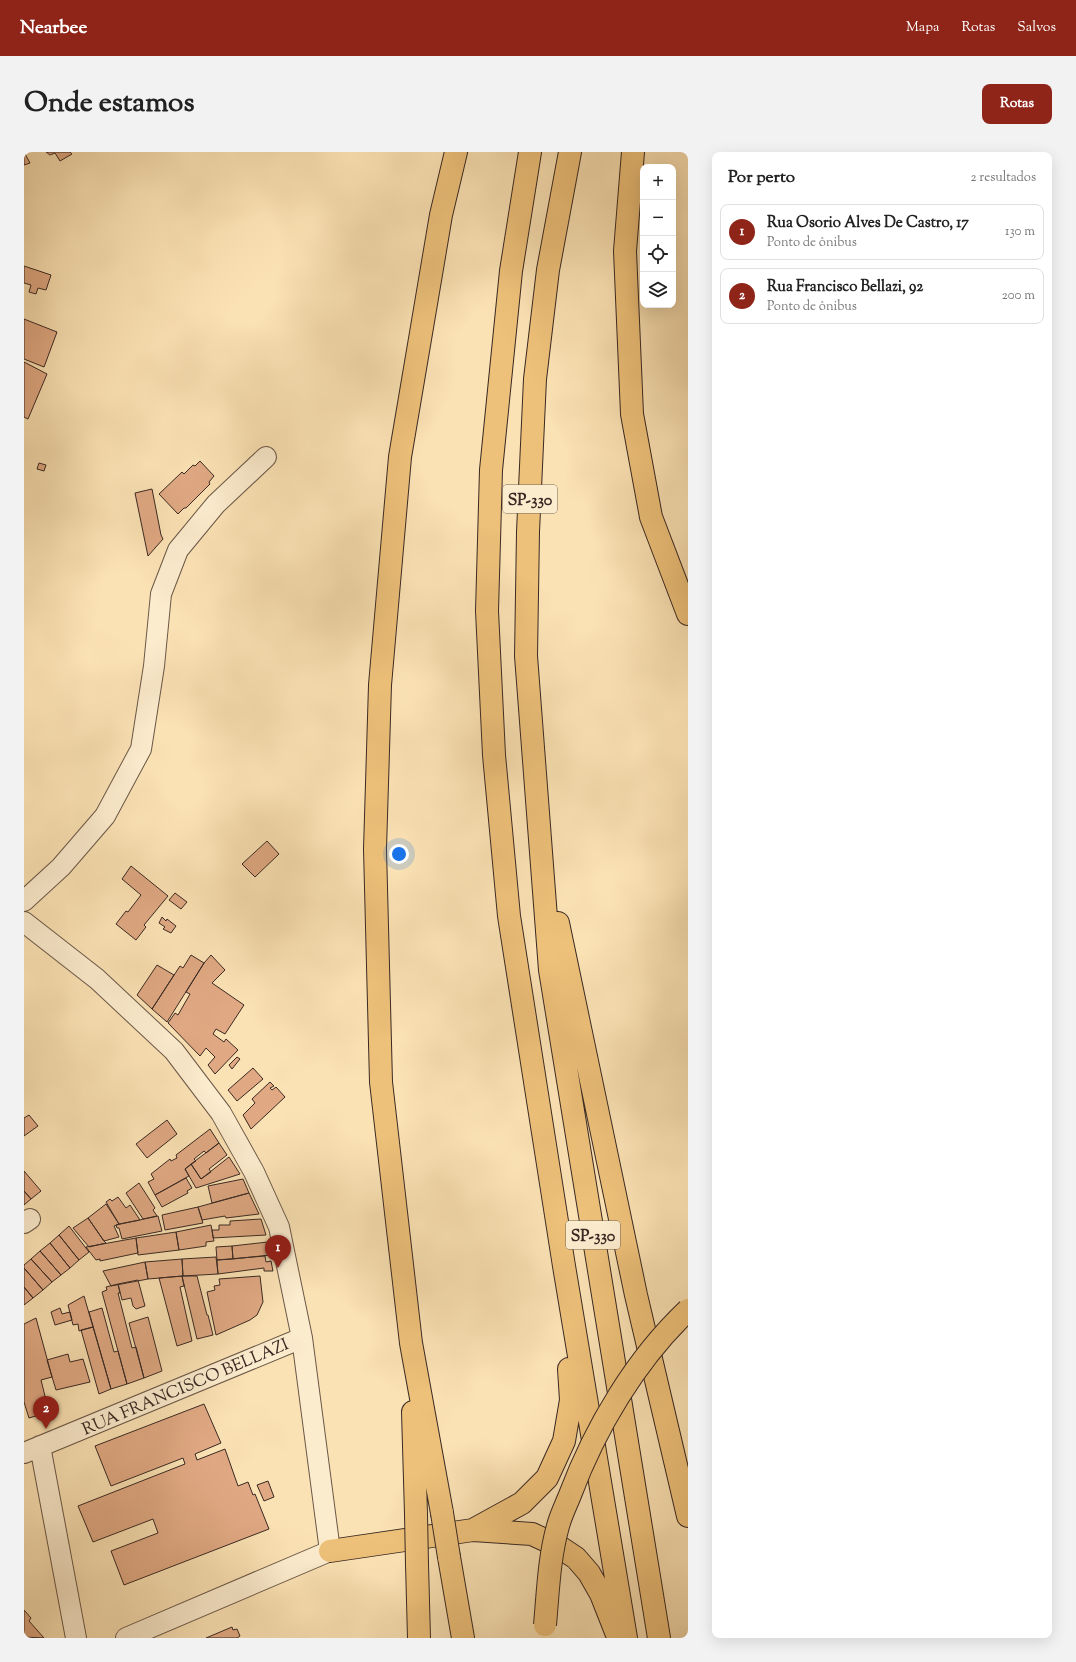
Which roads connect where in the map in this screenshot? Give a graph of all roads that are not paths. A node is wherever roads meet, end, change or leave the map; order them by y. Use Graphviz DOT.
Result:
graph roads {
  1 [pos="456,152"];
  2 [pos="530,152"];
  3 [pos="570,152"];
  4 [pos="633,152"];
  5 [pos="266,457"];
  6 [pos="688,614"];
  7 [pos="539,832"];
  8 [pos="24,902"];
  9 [pos="24,922"];
  10 [pos="564,1266"];
  11 [pos="688,1310"];
  12 [pos="302,1338"];
  13 [pos="411,1343"];
  14 [pos="32,1450"];
  15 [pos="688,1516"];
  16 [pos="473,1530"];
  17 [pos="330,1551"];
  18 [pos="545,1632"];
  19 [pos="76,1638"];
  20 [pos="126,1638"];
  21 [pos="419,1638"];
  22 [pos="463,1638"];
  23 [pos="618,1638"];
  24 [pos="626,1638"];
  25 [pos="659,1638"];
  1 -- 13 [label="highway"];
  2 -- 10 [label="highway, SP-330"];
  3 -- 7 [label="highway, SP-330"];
  4 -- 6 [label="highway"];
  5 -- 8 [label="street"];
  7 -- 15 [label="highway"];
  7 -- 25 [label="highway, SP-330"];
  9 -- 12 [label="street"];
  10 -- 16 [label="highway"];
  10 -- 24 [label="highway, SP-330"];
  11 -- 18 [label="highway, bridge"];
  12 -- 14 [label="street, RUA FRANCISCO BELLAZI"];
  12 -- 17 [label="street"];
  13 -- 21 [label="highway, bridge"];
  13 -- 22 [label="highway, bridge"];
  14 -- 19 [label="street"];
  16 -- 17 [label="highway"];
  16 -- 23 [label="highway"];
  17 -- 20 [label="street"];
}
